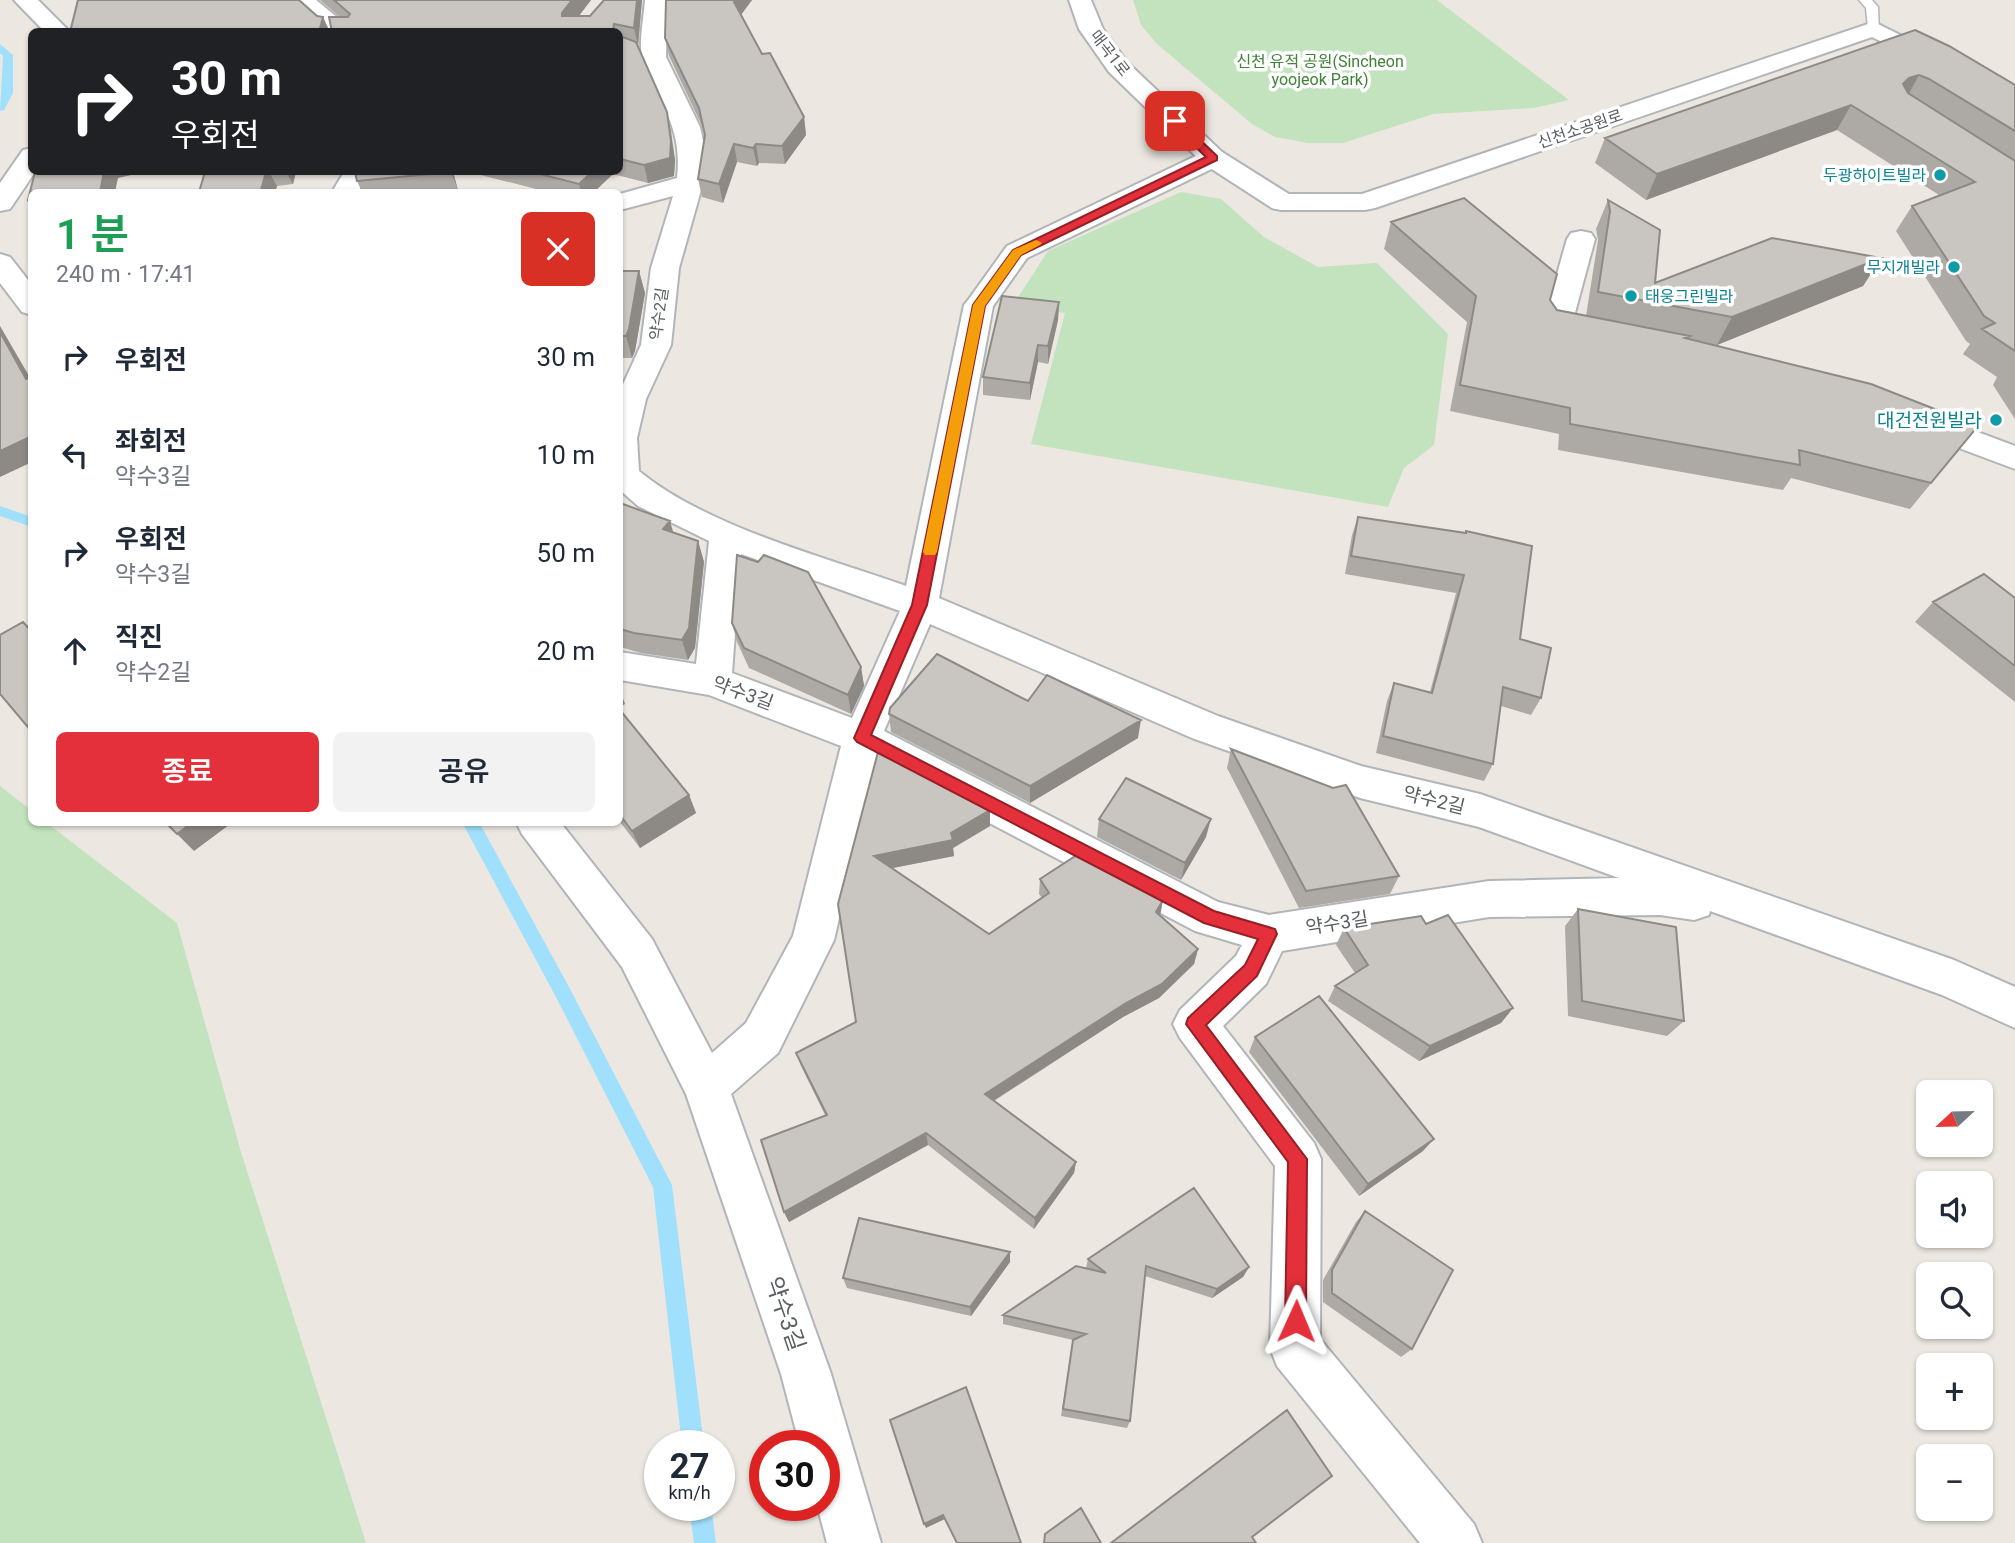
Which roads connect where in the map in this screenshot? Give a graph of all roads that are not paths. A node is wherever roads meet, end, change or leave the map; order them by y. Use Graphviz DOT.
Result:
graph roads {
  1 [pos="61,0"];
  2 [pos="302,0"];
  3 [pos="656,0"];
  4 [pos="1080,0"];
  5 [pos="1865,0"];
  6 [pos="31,4"];
  7 [pos="55,28"];
  8 [pos="337,28"];
  9 [pos="1874,29"];
  10 [pos="2015,102"];
  11 [pos="1213,158"];
  12 [pos="28,162"];
  13 [pos="690,183"];
  14 [pos="623,201"];
  15 [pos="1282,202"];
  16 [pos="0,203"];
  17 [pos="1581,239"];
  18 [pos="0,263"];
  19 [pos="28,301"];
  20 [pos="1622,339"];
  21 [pos="1890,410"];
  22 [pos="623,430"];
  23 [pos="2015,458"];
  24 [pos="623,475"];
  25 [pos="726,534"];
  26 [pos="920,605"];
  27 [pos="623,666"];
  28 [pos="713,681"];
  29 [pos="862,738"];
  30 [pos="539,826"];
  31 [pos="1771,914"];
  32 [pos="1269,934"];
  33 [pos="2015,1008"];
  34 [pos="706,1087"];
  35 [pos="854,1543"];
  36 [pos="1455,1543"];
  1 -- 6 [label="street"];
  2 -- 8 [label="street"];
  3 -- 13 [label="street, 약수2길"];
  4 -- 11 [label="street, 매곡1로"];
  5 -- 9 [label="lane"];
  6 -- 7 [label="street"];
  9 -- 10 [label="street"];
  9 -- 15 [label="street, 신천소공원로"];
  11 -- 15 [label="street, 매곡1로"];
  11 -- 26 [label="street"];
  12 -- 16 [label="street"];
  13 -- 14 [label="street"];
  13 -- 22 [label="street, 약수2길"];
  17 -- 20 [label="street"];
  18 -- 19 [label="street"];
  21 -- 23 [label="street"];
  24 -- 25 [label="street, 약수2길"];
  25 -- 26 [label="street, 약수2길"];
  25 -- 28 [label="street"];
  26 -- 29 [label="street"];
  26 -- 31 [label="street, 약수2길"];
  27 -- 28 [label="street, 약수3길"];
  28 -- 29 [label="street, 약수3길"];
  29 -- 32 [label="street, 약수3길"];
  29 -- 34 [label="street"];
  30 -- 34 [label="street, 약수3길"];
  31 -- 32 [label="street, 약수3길"];
  31 -- 33 [label="street, 약수2길"];
  32 -- 36 [label="street"];
  34 -- 35 [label="street, 약수3길"];
}
